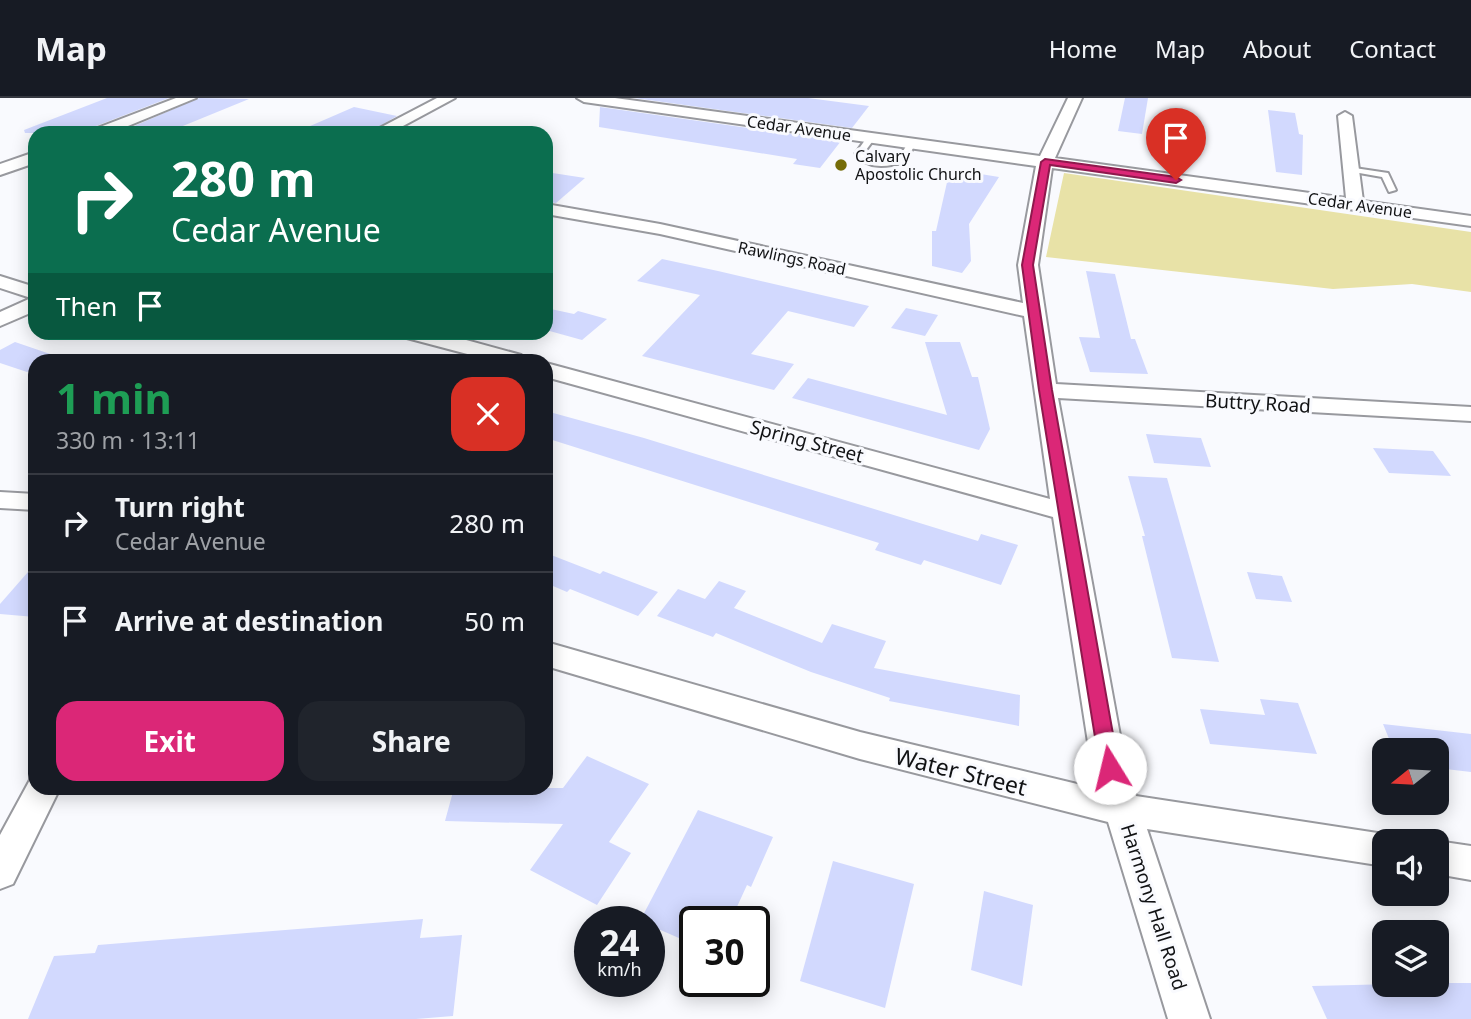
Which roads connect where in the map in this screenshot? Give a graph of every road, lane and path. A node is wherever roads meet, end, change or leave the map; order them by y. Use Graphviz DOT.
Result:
graph roads {
  1 [pos="189,98"];
  2 [pos="448,98"];
  3 [pos="584,98"];
  4 [pos="1075,98"];
  5 [pos="1345,116"];
  6 [pos="115,126"];
  7 [pos="392,126"];
  8 [pos="871,138"];
  9 [pos="912,143"];
  10 [pos="28,160"];
  11 [pos="1045,162"];
  12 [pos="1351,169"];
  13 [pos="0,170"];
  14 [pos="1392,190"];
  15 [pos="1355,204"];
  16 [pos="553,210"];
  17 [pos="1471,221"];
  18 [pos="0,282"];
  19 [pos="28,291"];
  20 [pos="28,306"];
  21 [pos="1036,312"];
  22 [pos="0,320"];
  23 [pos="440,340"];
  24 [pos="491,354"];
  25 [pos="553,372"];
  26 [pos="1045,390"];
  27 [pos="1471,414"];
  28 [pos="0,500"];
  29 [pos="28,502"];
  30 [pos="1067,512"];
  31 [pos="553,656"];
  32 [pos="39,795"];
  33 [pos="1123,809"];
  34 [pos="1372,848"];
  35 [pos="1449,860"];
  36 [pos="1471,863"];
  37 [pos="0,872"];
  38 [pos="1189,1019"];
  1 -- 6 [label="street"];
  2 -- 7 [label="street"];
  3 -- 8 [label="street, Cedar Avenue"];
  4 -- 11 [label="street, Harmony Hall Road"];
  5 -- 12 [label="street"];
  8 -- 9 [label="street, Cedar Avenue"];
  8 -- 9 [label="lane"];
  9 -- 11 [label="street, Cedar Avenue"];
  10 -- 13 [label="street"];
  11 -- 15 [label="street, Cedar Avenue"];
  11 -- 21 [label="street, Harmony Hall Road"];
  12 -- 14 [label="lane"];
  12 -- 15 [label="street"];
  15 -- 17 [label="street, Cedar Avenue"];
  16 -- 21 [label="street, Rawlings Road"];
  18 -- 19 [label="street"];
  20 -- 22 [label="street"];
  21 -- 26 [label="street, Harmony Hall Road"];
  23 -- 24 [label="street"];
  25 -- 30 [label="street, Spring Street"];
  26 -- 27 [label="street, Buttry Road"];
  26 -- 30 [label="street, Harmony Hall Road"];
  28 -- 29 [label="street"];
  30 -- 33 [label="street, Harmony Hall Road"];
  31 -- 33 [label="street, Water Street"];
  32 -- 37 [label="street"];
  33 -- 34 [label="street, Water Street"];
  33 -- 38 [label="street, Harmony Hall Road"];
  35 -- 36 [label="street"];
}
